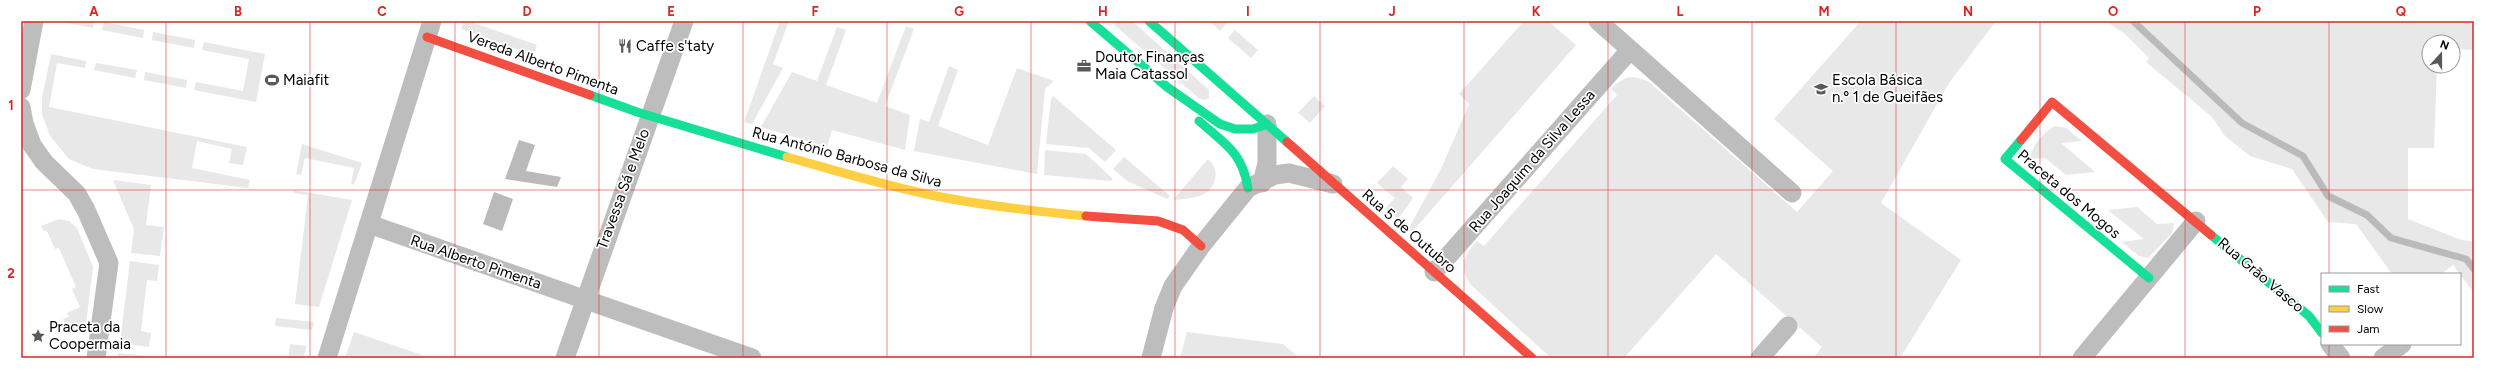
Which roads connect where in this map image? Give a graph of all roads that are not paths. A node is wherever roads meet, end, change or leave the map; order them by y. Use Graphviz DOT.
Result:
graph roads {
  1 [pos="34,21"];
  2 [pos="684,21"];
  3 [pos="1090,21"];
  4 [pos="1149,21"];
  5 [pos="1598,21"];
  6 [pos="429,29"];
  7 [pos="1630,50"];
  8 [pos="1167,86"];
  9 [pos="21,90"];
  10 [pos="21,107"];
  11 [pos="650,114"];
  12 [pos="1266,124"];
  13 [pos="1336,185"];
  14 [pos="1255,186"];
  15 [pos="1792,192"];
  16 [pos="2196,221"];
  17 [pos="369,224"];
  18 [pos="1201,246"];
  19 [pos="1434,272"];
  20 [pos="2149,278"];
  21 [pos="584,299"];
  22 [pos="1788,326"];
  23 [pos="2321,332"];
  24 [pos="2331,345"];
  25 [pos="2401,345"];
  26 [pos="96,358"];
  27 [pos="328,358"];
  28 [pos="565,358"];
  29 [pos="752,358"];
  30 [pos="1151,358"];
  31 [pos="1532,358"];
  32 [pos="1760,358"];
  33 [pos="2082,358"];
  34 [pos="2341,358"];
  35 [pos="2382,358"];
  1 -- 9 [label="street"];
  2 -- 11 [label="street, Travessa Sá e Melo"];
  3 -- 8 [label="street"];
  4 -- 12 [label="street, Rua 5 de Outubro"];
  5 -- 7 [label="street"];
  6 -- 11 [label="street, Vereda Alberto Pimenta"];
  6 -- 17 [label="street"];
  7 -- 15 [label="street"];
  7 -- 19 [label="street, Rua Joaquim da Silva Lessa"];
  8 -- 12 [label="street"];
  8 -- 14 [label="street"];
  10 -- 26 [label="street"];
  11 -- 18 [label="street, Rua António Barbosa da Silva"];
  11 -- 21 [label="street, Travessa Sá e Melo"];
  12 -- 13 [label="street, Rua 5 de Outubro"];
  12 -- 14 [label="street"];
  13 -- 14 [label="street"];
  13 -- 19 [label="street, Rua 5 de Outubro"];
  14 -- 18 [label="street"];
  16 -- 20 [label="street"];
  16 -- 20 [label="street, Praceta dos Mogos"];
  16 -- 23 [label="street, Rua Grão Vasco"];
  17 -- 21 [label="street, Rua Alberto Pimenta"];
  17 -- 27 [label="street"];
  18 -- 30 [label="street"];
  19 -- 31 [label="street, Rua 5 de Outubro"];
  20 -- 33 [label="street"];
  21 -- 28 [label="street, Travessa Sá e Melo"];
  21 -- 29 [label="street, Rua Alberto Pimenta"];
  22 -- 32 [label="street"];
  24 -- 34 [label="street"];
  25 -- 35 [label="street"];
}
